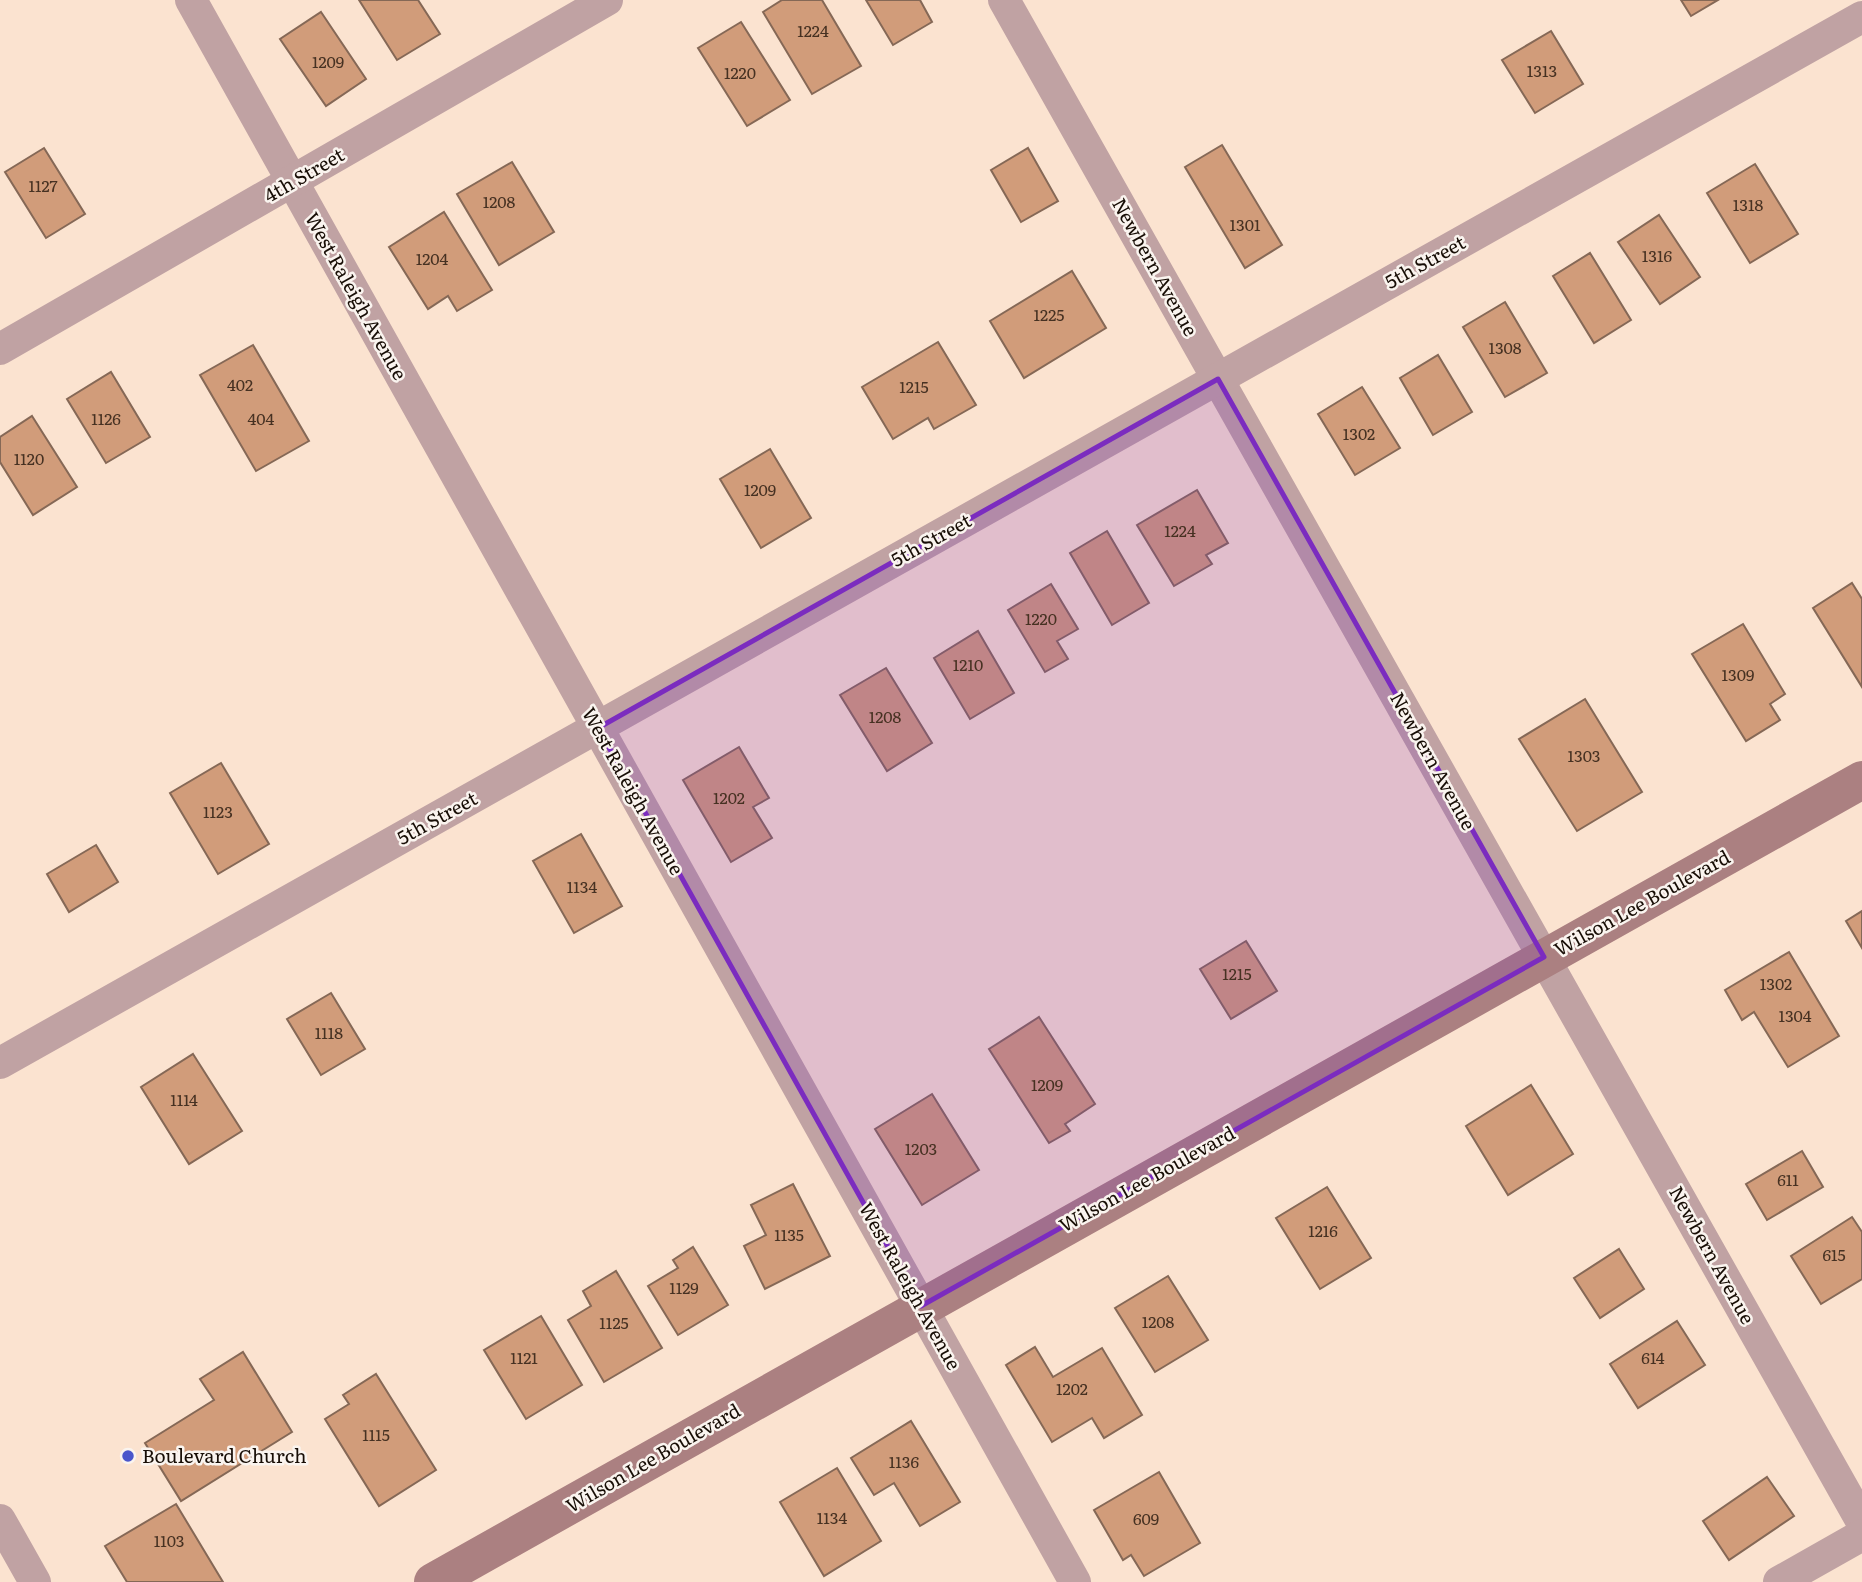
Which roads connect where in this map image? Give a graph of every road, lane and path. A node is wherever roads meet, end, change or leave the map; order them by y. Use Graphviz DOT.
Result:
graph roads {
  1 [pos="191,0"];
  2 [pos="607,0"];
  3 [pos="1004,0"];
  4 [pos="1862,17"];
  5 [pos="293,182"];
  6 [pos="0,349"];
  7 [pos="1218,379"];
  8 [pos="598,728"];
  9 [pos="1862,780"];
  10 [pos="1544,957"];
  11 [pos="0,1063"];
  12 [pos="921,1306"];
  13 [pos="0,1520"];
  14 [pos="1862,1522"];
  15 [pos="1862,1535"];
  16 [pos="35,1582"];
  17 [pos="433,1582"];
  18 [pos="1075,1582"];
  19 [pos="1779,1582"];
  1 -- 5 [label="street, West Raleigh Avenue"];
  2 -- 5 [label="street, 4th Street"];
  3 -- 7 [label="street, Newbern Avenue"];
  4 -- 7 [label="street, 5th Street"];
  5 -- 6 [label="street, 4th Street"];
  5 -- 8 [label="street, West Raleigh Avenue"];
  7 -- 8 [label="street, 5th Street"];
  7 -- 10 [label="street, Newbern Avenue"];
  8 -- 11 [label="street, 5th Street"];
  8 -- 12 [label="street, West Raleigh Avenue"];
  9 -- 10 [label="street, Wilson Lee Boulevard"];
  10 -- 12 [label="street, Wilson Lee Boulevard"];
  10 -- 14 [label="street, Newbern Avenue"];
  12 -- 17 [label="street, Wilson Lee Boulevard"];
  12 -- 18 [label="street, West Raleigh Avenue"];
  13 -- 16 [label="street"];
  15 -- 19 [label="street"];
}
